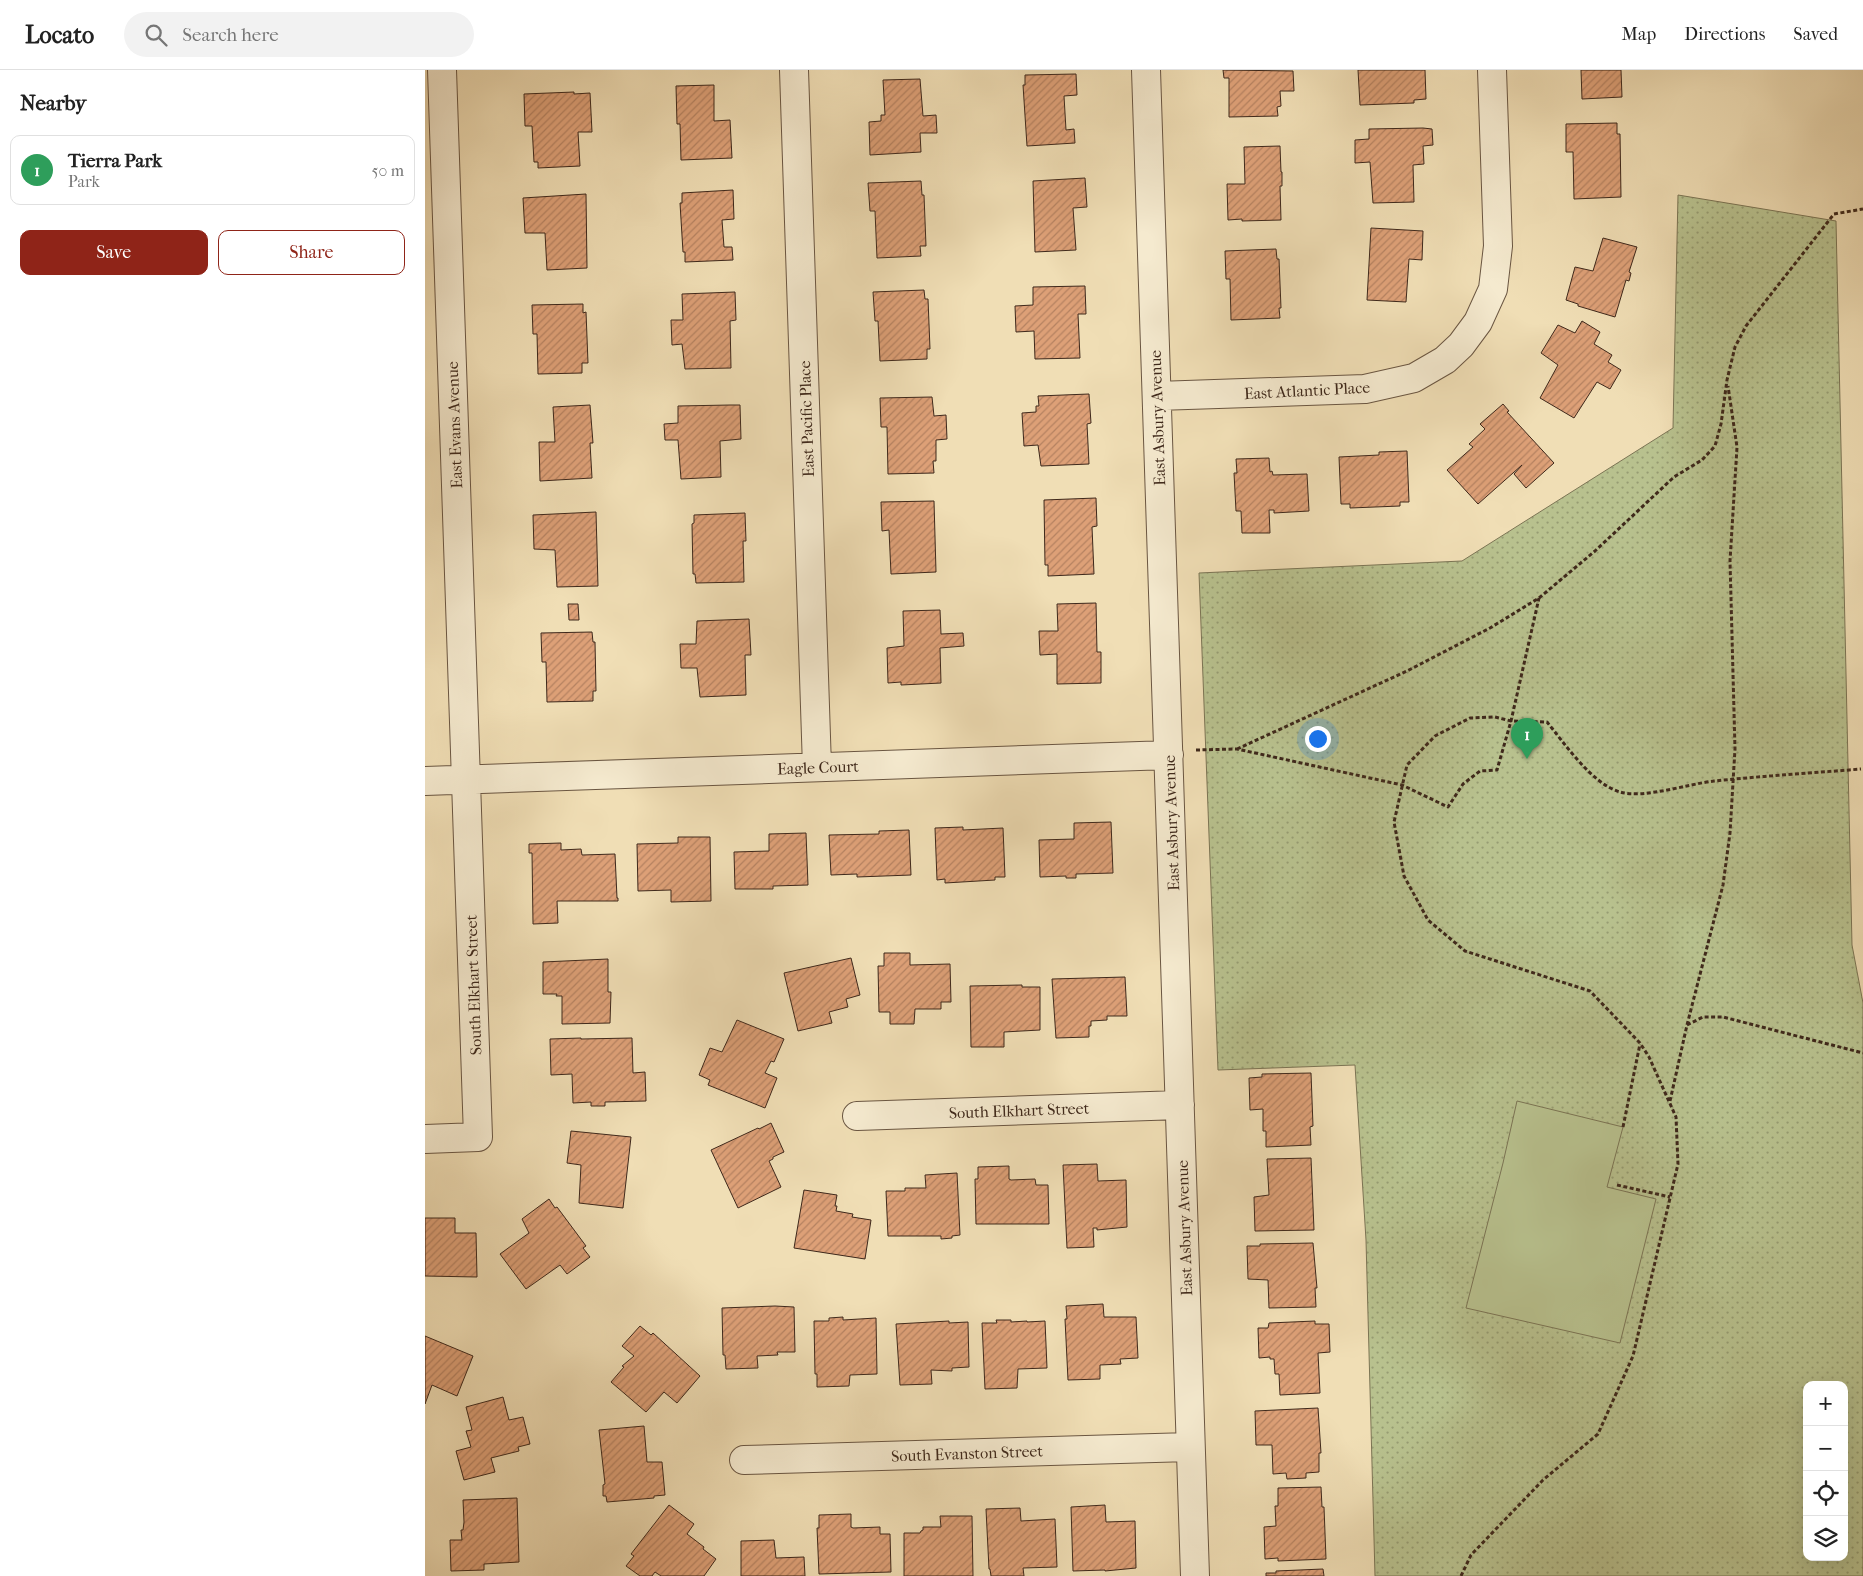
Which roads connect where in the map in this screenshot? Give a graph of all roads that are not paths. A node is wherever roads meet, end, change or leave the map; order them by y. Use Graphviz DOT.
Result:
graph roads {
  1 [pos="443,70"];
  2 [pos="794,70"];
  3 [pos="1146,70"];
  4 [pos="1492,70"];
  5 [pos="1157,396"];
  6 [pos="1169,756"];
  7 [pos="817,767"];
  8 [pos="466,779"];
  9 [pos="425,781"];
  10 [pos="1181,1105"];
  11 [pos="857,1116"];
  12 [pos="425,1139"];
  13 [pos="1190,1446"];
  14 [pos="744,1460"];
  15 [pos="1195,1576"];
  1 -- 8 [label="street, East Evans Avenue"];
  2 -- 7 [label="street, East Pacific Place"];
  3 -- 5 [label="street, East Asbury Avenue"];
  4 -- 5 [label="street, East Atlantic Place"];
  5 -- 6 [label="street, East Asbury Avenue"];
  6 -- 7 [label="street, Eagle Court"];
  6 -- 10 [label="street, East Asbury Avenue"];
  7 -- 8 [label="street, Eagle Court"];
  8 -- 9 [label="street, Eagle Court"];
  8 -- 12 [label="street, South Elkhart Street"];
  10 -- 11 [label="street, South Elkhart Street"];
  10 -- 13 [label="street, East Asbury Avenue"];
  13 -- 14 [label="street, South Evanston Street"];
  13 -- 15 [label="street, East Asbury Avenue"];
}
